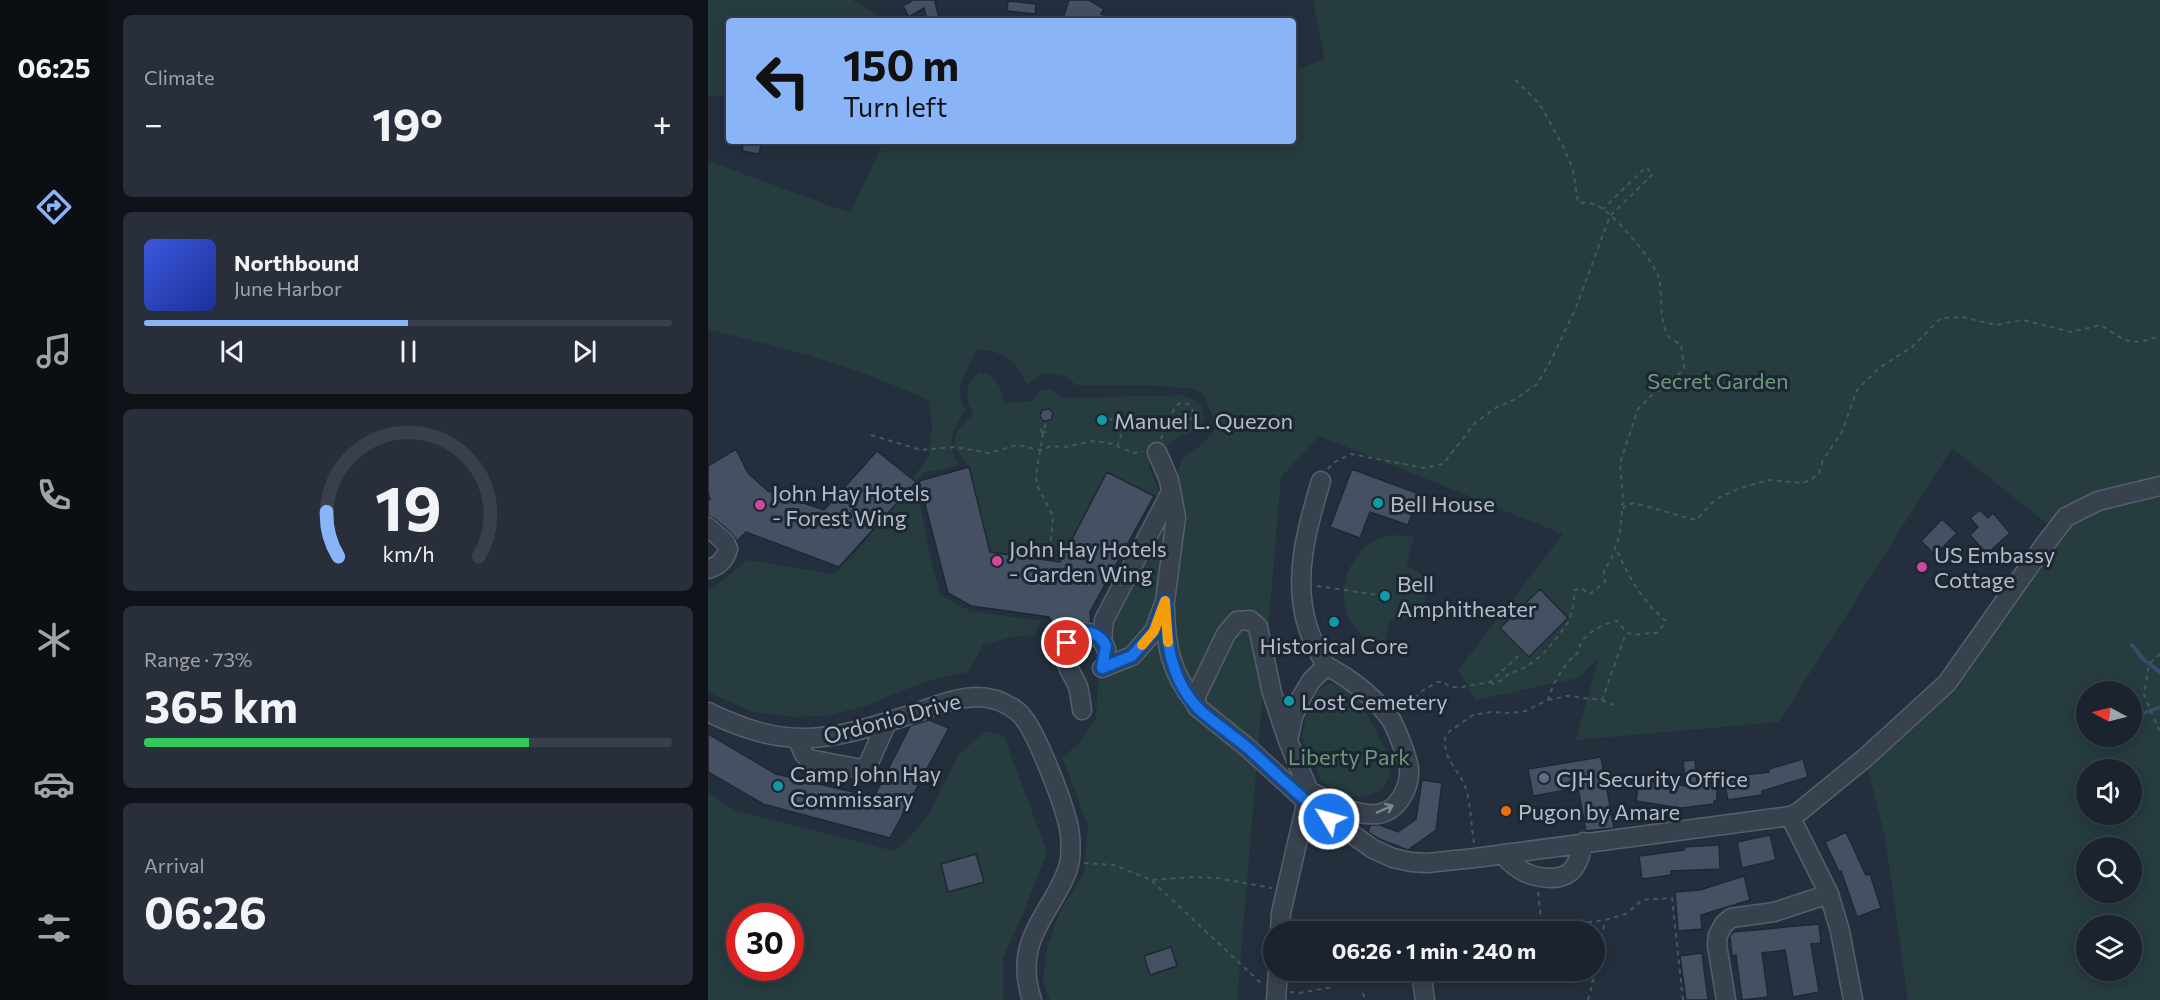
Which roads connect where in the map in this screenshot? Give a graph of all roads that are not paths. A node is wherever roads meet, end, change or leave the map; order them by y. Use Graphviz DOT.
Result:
graph roads {
  1 [pos="1157,452"];
  2 [pos="1321,481"];
  3 [pos="2160,486"];
  4 [pos="1172,492"];
  5 [pos="708,527"];
  6 [pos="708,569"];
  7 [pos="1165,601"];
  8 [pos="1099,638"];
  9 [pos="1326,666"];
  10 [pos="1195,703"];
  11 [pos="1082,710"];
  12 [pos="708,712"];
  13 [pos="887,722"];
  14 [pos="797,739"];
  15 [pos="1288,741"];
  16 [pos="1308,796"];
  17 [pos="1790,816"];
  18 [pos="1584,842"];
  19 [pos="1502,855"];
  20 [pos="1829,894"];
  21 [pos="1281,921"];
  22 [pos="1422,981"];
  23 [pos="1032,1000"];
  24 [pos="1425,1000"];
  25 [pos="1726,1000"];
  26 [pos="1853,1000"];
  1 -- 4 [label="street"];
  2 -- 9 [label="street"];
  3 -- 17 [label="street"];
  4 -- 7 [label="street"];
  4 -- 8 [label="street"];
  5 -- 6 [label="street"];
  7 -- 8 [label="street"];
  7 -- 10 [label="street"];
  8 -- 11 [label="street"];
  9 -- 15 [label="street"];
  16 -- 9 [label="street, one-way"];
  10 -- 15 [label="street"];
  10 -- 16 [label="street"];
  12 -- 14 [label="street, Ordonio Drive"];
  13 -- 14 [label="street, Ordonio Drive"];
  13 -- 14 [label="street"];
  13 -- 23 [label="street, Ordonio Drive"];
  15 -- 16 [label="street"];
  16 -- 19 [label="street"];
  16 -- 21 [label="street"];
  17 -- 18 [label="street"];
  17 -- 20 [label="street"];
  18 -- 19 [label="street"];
  18 -- 19 [label="street"];
  20 -- 25 [label="street"];
  20 -- 26 [label="street"];
  22 -- 24 [label="street"];
}
